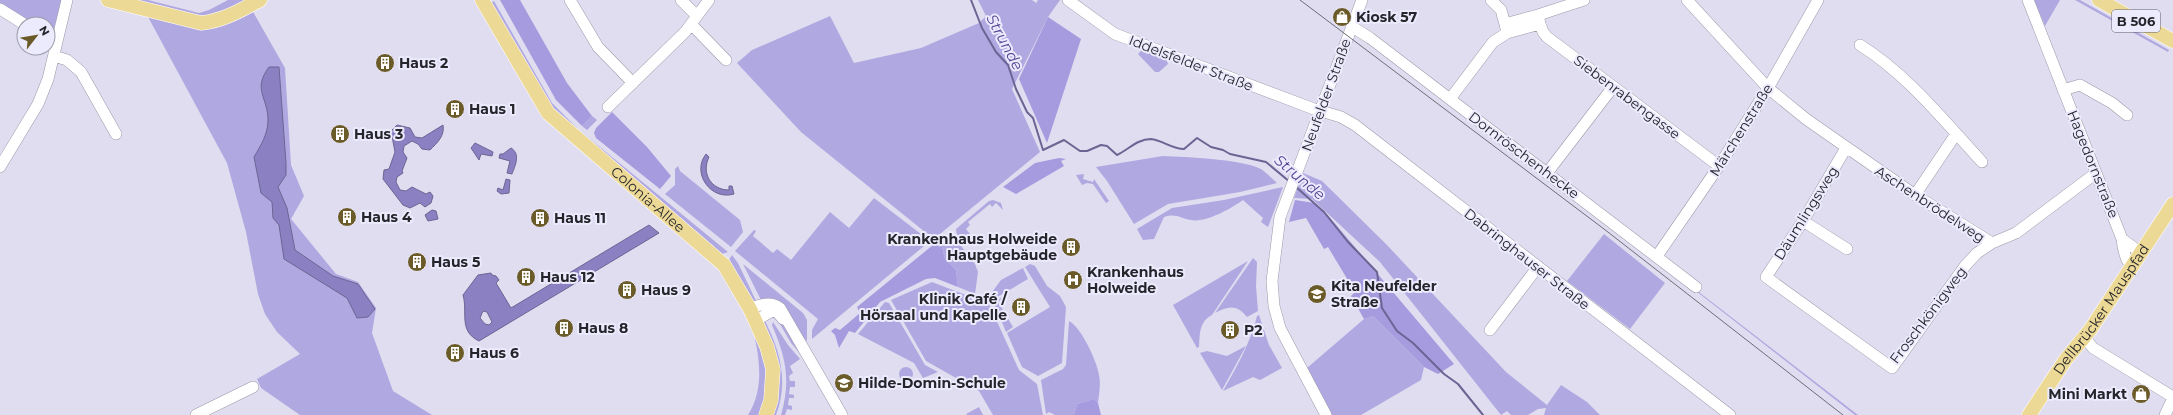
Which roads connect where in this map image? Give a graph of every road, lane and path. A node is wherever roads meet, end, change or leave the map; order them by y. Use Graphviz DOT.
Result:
graph roads {
  1 [pos="67,0"];
  2 [pos="108,0"];
  3 [pos="260,0"];
  4 [pos="482,0"];
  5 [pos="570,0"];
  6 [pos="681,0"];
  7 [pos="709,0"];
  8 [pos="1068,0"];
  9 [pos="1362,0"];
  10 [pos="1491,0"];
  11 [pos="1584,0"];
  12 [pos="1687,0"];
  13 [pos="1818,0"];
  14 [pos="2028,0"];
  15 [pos="2100,0"];
  16 [pos="0,9"];
  17 [pos="16,19"];
  18 [pos="694,20"];
  19 [pos="1539,20"];
  20 [pos="1351,26"];
  21 [pos="1506,28"];
  22 [pos="56,29"];
  23 [pos="2173,42"];
  24 [pos="1860,45"];
  25 [pos="54,56"];
  26 [pos="726,60"];
  27 [pos="633,83"];
  28 [pos="1612,87"];
  29 [pos="1768,88"];
  30 [pos="2063,90"];
  31 [pos="1450,99"];
  32 [pos="608,108"];
  33 [pos="1321,110"];
  34 [pos="2127,115"];
  35 [pos="116,134"];
  36 [pos="1956,134"];
  37 [pos="1846,148"];
  38 [pos="1982,162"];
  39 [pos="0,166"];
  40 [pos="1719,166"];
  41 [pos="1547,173"];
  42 [pos="2096,173"];
  43 [pos="1915,195"];
  44 [pos="2173,204"];
  45 [pos="1803,221"];
  46 [pos="2122,239"];
  47 [pos="1992,243"];
  48 [pos="1847,249"];
  49 [pos="2141,253"];
  50 [pos="1657,256"];
  51 [pos="2132,266"];
  52 [pos="1537,268"];
  53 [pos="1766,278"];
  54 [pos="1696,287"];
  55 [pos="753,315"];
  56 [pos="1490,330"];
  57 [pos="2084,337"];
  58 [pos="253,387"];
  59 [pos="2173,397"];
  60 [pos="196,415"];
  61 [pos="766,415"];
  62 [pos="842,415"];
  63 [pos="1326,415"];
  64 [pos="1730,415"];
  65 [pos="2029,415"];
  66 [pos="2165,415"];
  1 -- 22 [label="street"];
  2 -- 3 [label="main road"];
  4 -- 55 [label="main road, Colonia-Allee"];
  5 -- 27 [label="street"];
  6 -- 18 [label="street"];
  7 -- 18 [label="street"];
  8 -- 33 [label="street, Iddelsfelder Straße"];
  9 -- 20 [label="street, Neufelder Straße"];
  10 -- 21 [label="street"];
  11 -- 19 [label="street"];
  12 -- 29 [label="street, Aschenbrödelweg"];
  13 -- 29 [label="street, Märchenstraße"];
  14 -- 30 [label="street, Hagedornstraße"];
  15 -- 23 [label="main road, B 506"];
  16 -- 17 [label="street"];
  18 -- 26 [label="street"];
  18 -- 27 [label="street"];
  19 -- 21 [label="street"];
  19 -- 28 [label="street, Siebenrabengasse"];
  20 -- 31 [label="street, Dornröschenhecke"];
  20 -- 33 [label="street, Neufelder Straße"];
  21 -- 31 [label="street"];
  24 -- 36 [label="street"];
  25 -- 35 [label="street"];
  25 -- 39 [label="street"];
  27 -- 32 [label="street"];
  28 -- 40 [label="street, Siebenrabengasse"];
  28 -- 41 [label="street"];
  29 -- 37 [label="street, Aschenbrödelweg"];
  29 -- 40 [label="street, Märchenstraße"];
  30 -- 34 [label="street, Hagedornstraße"];
  30 -- 42 [label="street, Hagedornstraße"];
  31 -- 41 [label="street, Dornröschenhecke"];
  33 -- 52 [label="street, Dabringhauser Straße"];
  33 -- 63 [label="street, Neufelder Straße"];
  36 -- 38 [label="street"];
  36 -- 43 [label="street"];
  37 -- 43 [label="street, Aschenbrödelweg"];
  37 -- 45 [label="street, Däumlingsweg"];
  40 -- 50 [label="street, Märchenstraße"];
  41 -- 50 [label="street, Dornröschenhecke"];
  42 -- 46 [label="street, Hagedornstraße"];
  42 -- 47 [label="street, Aschenbrödelweg"];
  43 -- 47 [label="street, Aschenbrödelweg"];
  44 -- 49 [label="main road, Dellbrücker Mauspfad"];
  45 -- 48 [label="street"];
  45 -- 53 [label="street, Däumlingsweg"];
  46 -- 49 [label="street"];
  46 -- 51 [label="street, Hagedornstraße"];
  47 -- 53 [label="street, Froschkönigweg"];
  49 -- 51 [label="main road, Dellbrücker Mauspfad"];
  50 -- 54 [label="street, Dornröschenhecke"];
  51 -- 57 [label="main road, Dellbrücker Mauspfad"];
  52 -- 56 [label="street"];
  52 -- 64 [label="street, Dabringhauser Straße"];
  55 -- 61 [label="main road, Colonia-Allee"];
  55 -- 62 [label="street"];
  57 -- 59 [label="street"];
  57 -- 65 [label="main road, Dellbrücker Mauspfad"];
  58 -- 60 [label="street"];
  59 -- 66 [label="street"];
}
